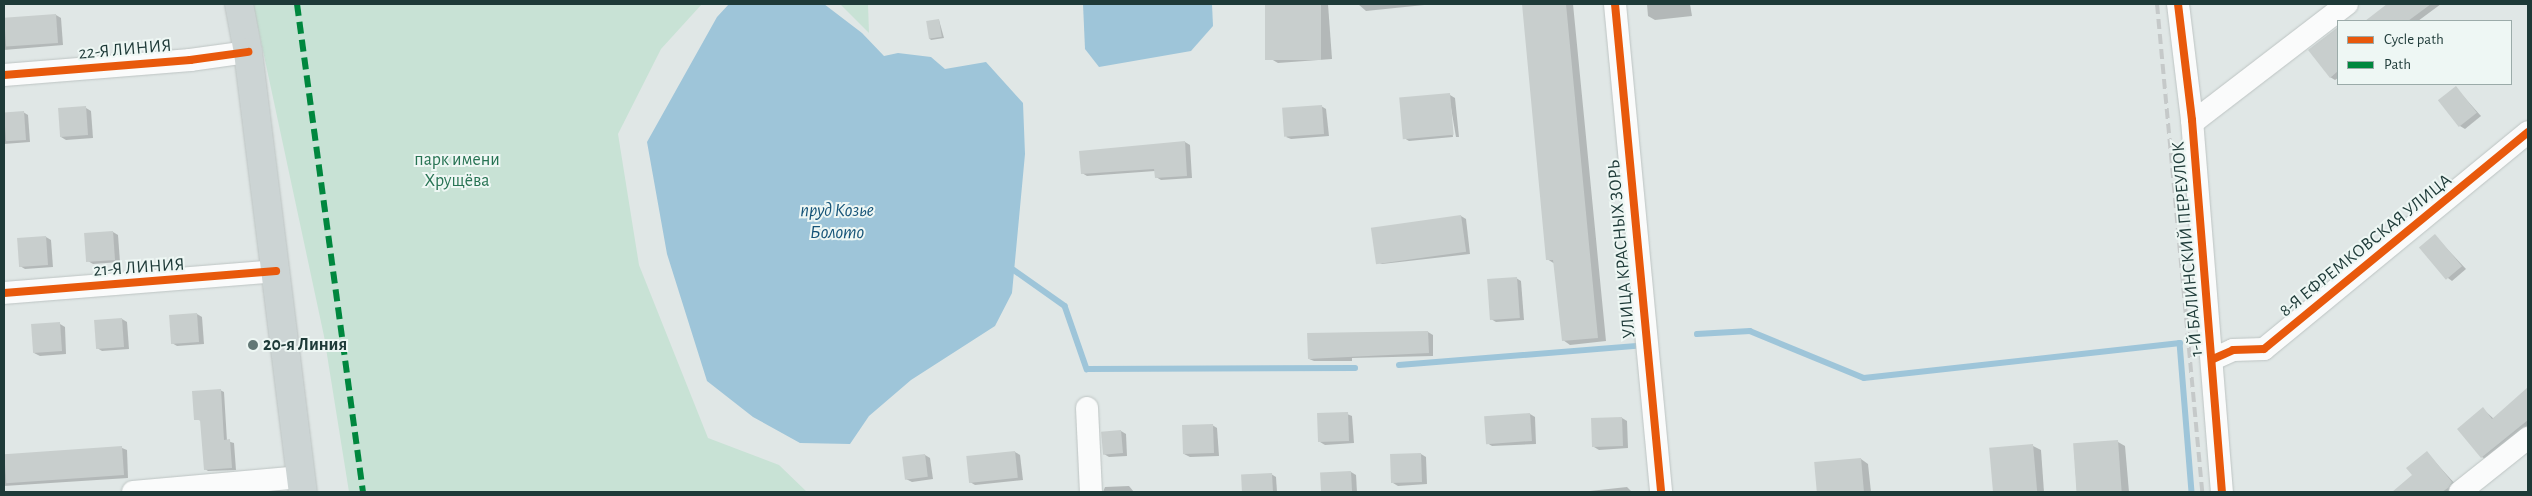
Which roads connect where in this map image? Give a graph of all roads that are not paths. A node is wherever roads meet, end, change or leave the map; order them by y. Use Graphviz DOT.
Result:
graph roads {
  1 [pos="239,4"];
  2 [pos="1615,4"];
  3 [pos="2178,4"];
  4 [pos="2346,4"];
  5 [pos="248,52"];
  6 [pos="4,75"];
  7 [pos="2192,120"];
  8 [pos="2528,132"];
  9 [pos="276,271"];
  10 [pos="4,293"];
  11 [pos="2213,358"];
  12 [pos="1087,408"];
  13 [pos="2528,438"];
  14 [pos="302,484"];
  15 [pos="133,492"];
  16 [pos="1091,492"];
  17 [pos="1662,492"];
  18 [pos="2222,492"];
  19 [pos="2460,492"];
  1 -- 5 [label="main road"];
  2 -- 17 [label="street, УЛИЦА КРАСНЫХ ЗОРЬ"];
  3 -- 7 [label="street, 1-Й БАЛИНСКИЙ ПЕРЕУЛОК"];
  4 -- 7 [label="street"];
  5 -- 6 [label="street, 22-Я ЛИНИЯ"];
  5 -- 9 [label="main road"];
  7 -- 11 [label="street, 1-Й БАЛИНСКИЙ ПЕРЕУЛОК"];
  8 -- 11 [label="street, 8-Я ЕФРЕМКОВСКАЯ УЛИЦА"];
  9 -- 10 [label="street, 21-Я ЛИНИЯ"];
  9 -- 14 [label="main road"];
  11 -- 18 [label="street, 1-Й БАЛИНСКИЙ ПЕРЕУЛОК"];
  12 -- 16 [label="street"];
  13 -- 19 [label="street"];
  14 -- 15 [label="street"];
}
